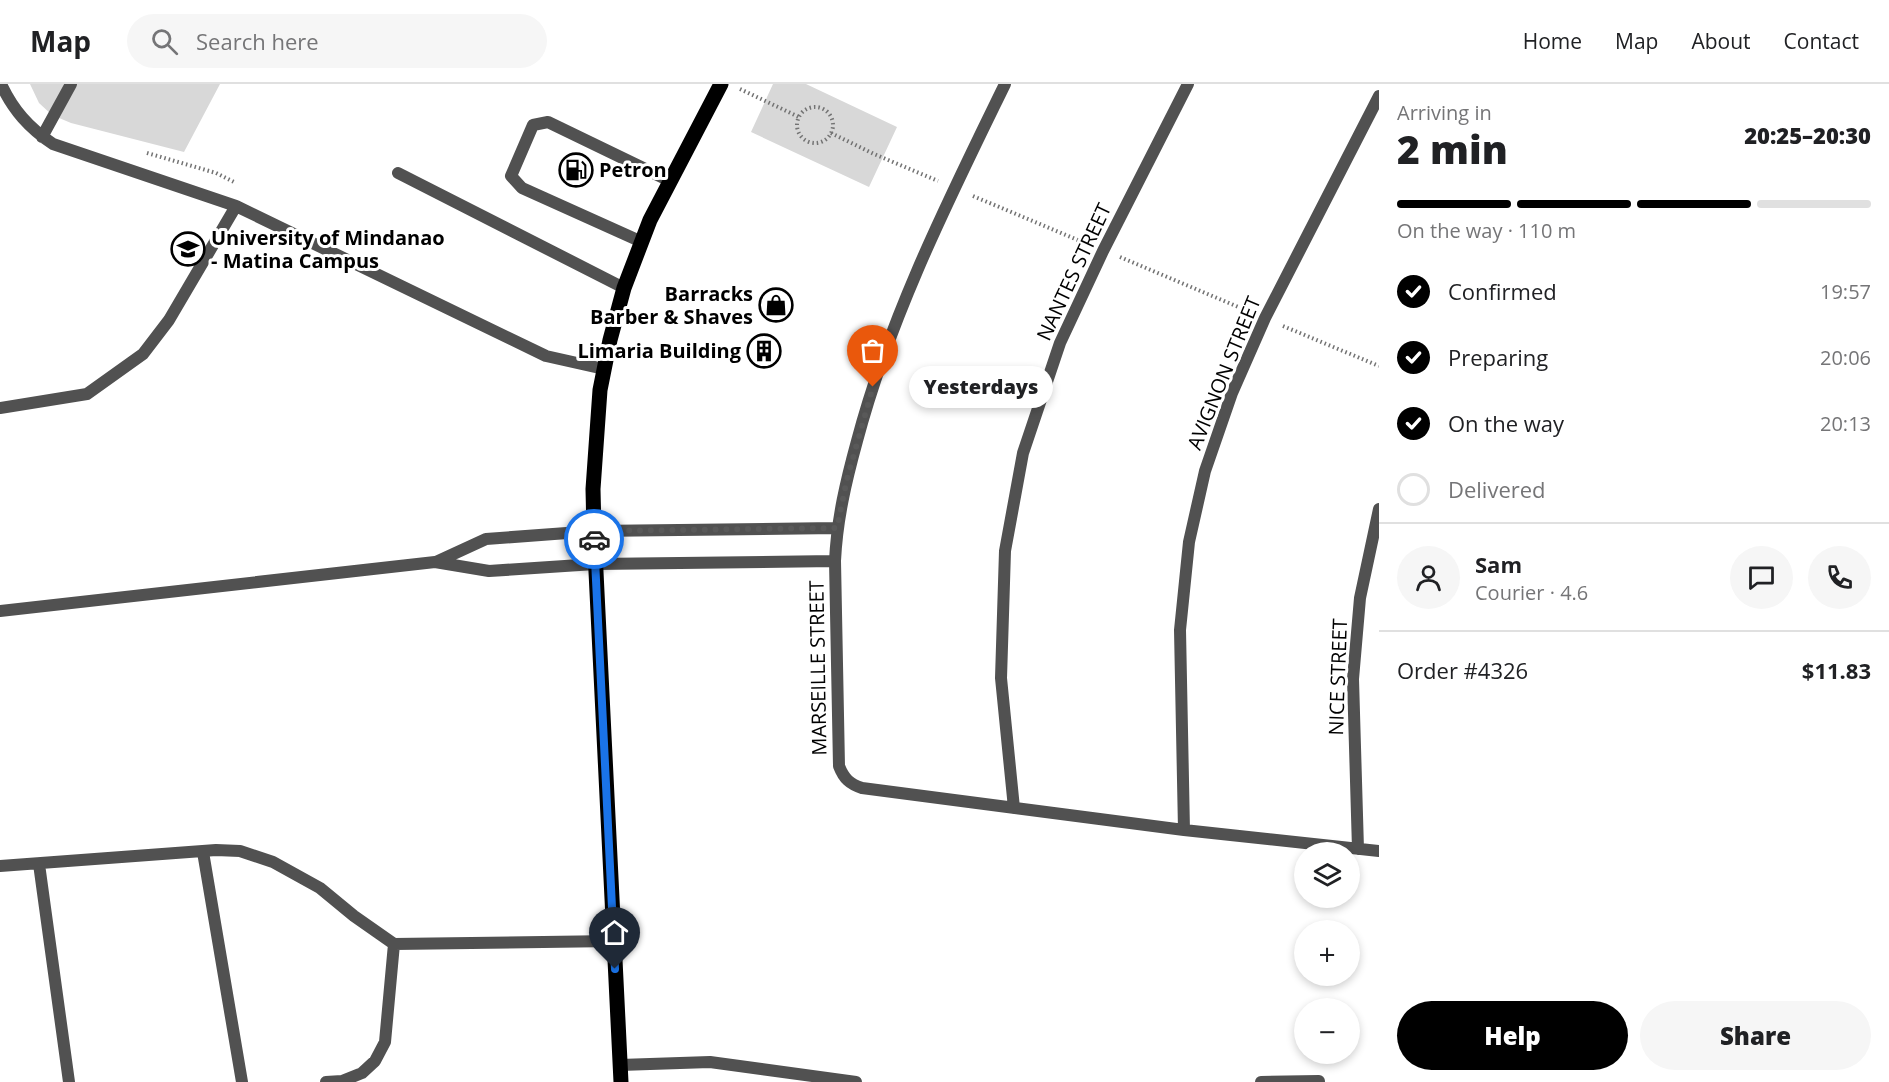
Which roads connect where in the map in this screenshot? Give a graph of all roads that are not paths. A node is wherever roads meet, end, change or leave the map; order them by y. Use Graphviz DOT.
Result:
graph roads {
  1 [pos="1,84"];
  2 [pos="71,84"];
  3 [pos="721,84"];
  4 [pos="1005,84"];
  5 [pos="1188,84"];
  6 [pos="1379,96"];
  7 [pos="42,137"];
  8 [pos="398,173"];
  9 [pos="670,181"];
  10 [pos="236,206"];
  11 [pos="642,242"];
  12 [pos="624,288"];
  13 [pos="604,369"];
  14 [pos="0,408"];
  15 [pos="1379,508"];
  16 [pos="837,528"];
  17 [pos="594,531"];
  18 [pos="835,561"];
  19 [pos="435,562"];
  20 [pos="595,564"];
  21 [pos="0,611"];
  22 [pos="1014,807"];
  23 [pos="1184,830"];
  24 [pos="1294,842"];
  25 [pos="1358,842"];
  26 [pos="1360,849"];
  27 [pos="1379,851"];
  28 [pos="203,852"];
  29 [pos="39,864"];
  30 [pos="0,866"];
  31 [pos="614,941"];
  32 [pos="394,944"];
  33 [pos="620,1065"];
  34 [pos="1319,1081"];
  35 [pos="69,1082"];
  36 [pos="242,1082"];
  37 [pos="326,1082"];
  38 [pos="621,1082"];
  39 [pos="856,1082"];
  40 [pos="1261,1082"];
  1 -- 7 [label="street"];
  2 -- 7 [label="street"];
  3 -- 9 [label="main road"];
  4 -- 16 [label="street, MARSEILLE STREET"];
  5 -- 22 [label="street, NANTES STREET"];
  6 -- 23 [label="street, AVIGNON STREET"];
  7 -- 10 [label="street"];
  8 -- 12 [label="street"];
  9 -- 11 [label="main road"];
  9 -- 11 [label="street"];
  10 -- 13 [label="street"];
  10 -- 14 [label="street"];
  11 -- 12 [label="main road"];
  12 -- 13 [label="main road"];
  13 -- 17 [label="main road"];
  15 -- 25 [label="street, NICE STREET"];
  16 -- 17 [label="street"];
  16 -- 18 [label="street, MARSEILLE STREET"];
  17 -- 19 [label="street"];
  17 -- 20 [label="main road"];
  18 -- 20 [label="street"];
  18 -- 22 [label="street, MARSEILLE STREET"];
  19 -- 20 [label="street"];
  19 -- 21 [label="street"];
  20 -- 31 [label="main road"];
  22 -- 23 [label="street, MARSEILLE STREET"];
  23 -- 24 [label="street, MARSEILLE STREET"];
  26 -- 27 [label="street, MARSEILLE STREET"];
  28 -- 29 [label="street"];
  28 -- 32 [label="street"];
  28 -- 36 [label="street"];
  29 -- 30 [label="street"];
  29 -- 35 [label="street"];
  31 -- 32 [label="street"];
  31 -- 33 [label="main road"];
  32 -- 37 [label="street"];
  33 -- 38 [label="main road"];
  33 -- 39 [label="street"];
  34 -- 40 [label="street"];
}
